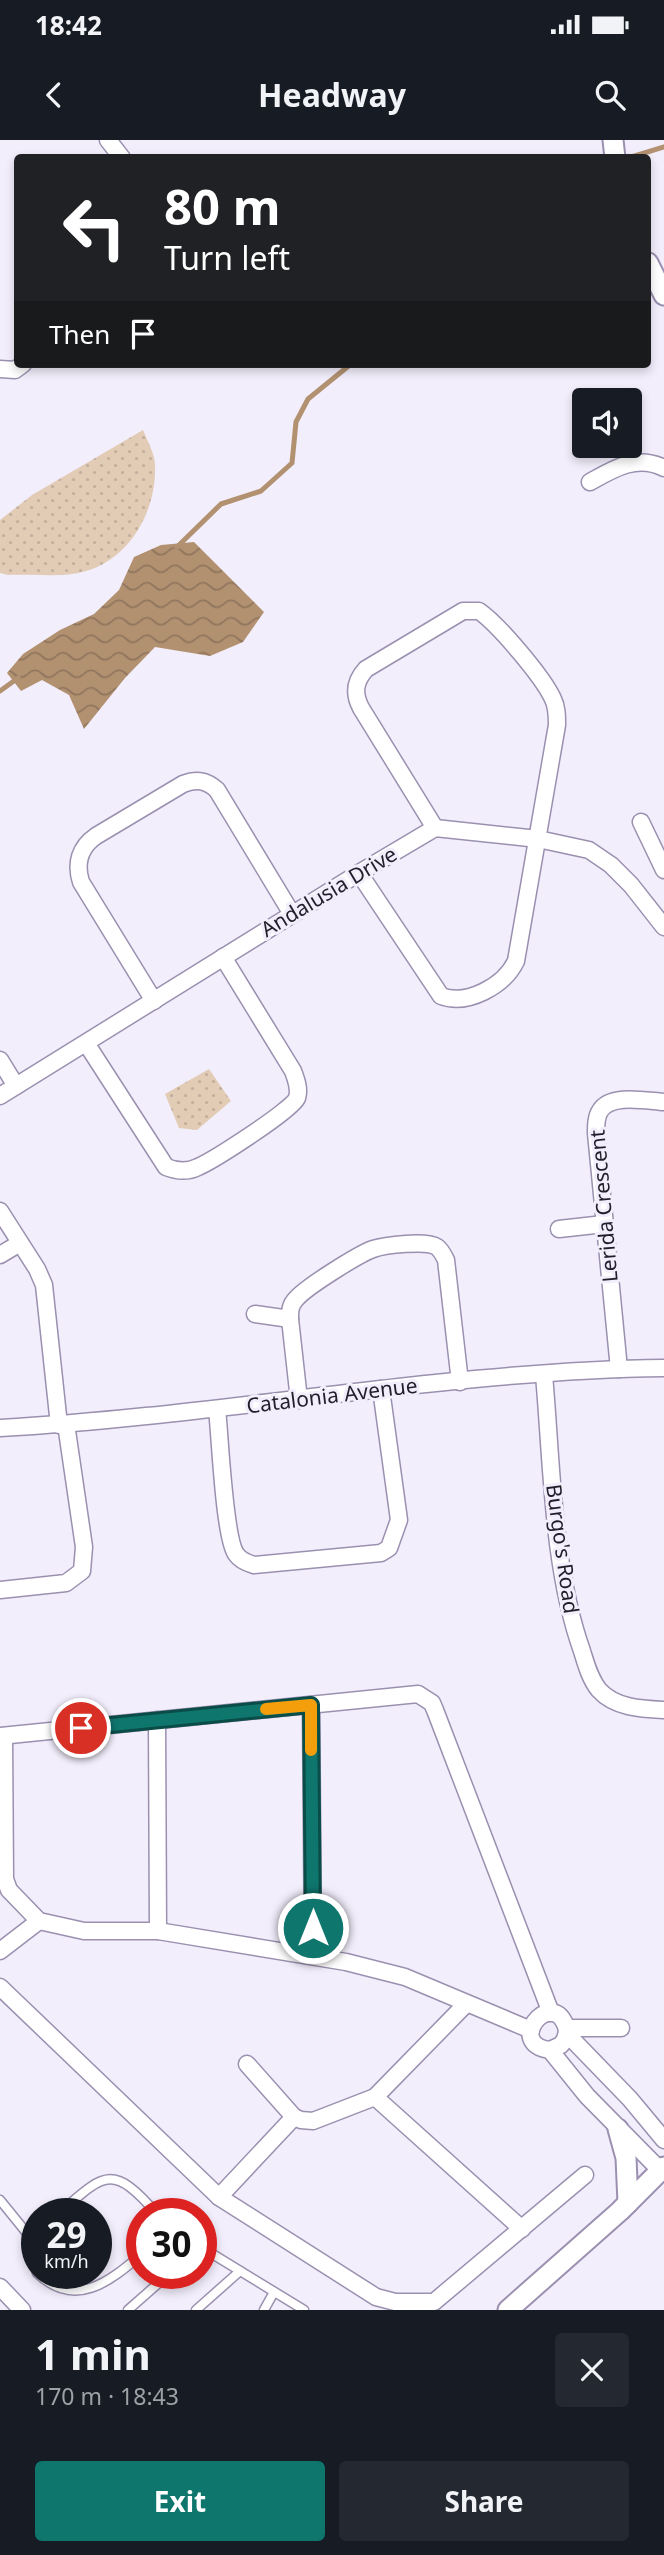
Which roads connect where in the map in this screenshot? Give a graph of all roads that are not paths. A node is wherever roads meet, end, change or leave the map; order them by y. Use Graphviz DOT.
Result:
graph roads {
  1 [pos="108,140"];
  2 [pos="119,154"];
  3 [pos="651,269"];
  4 [pos="664,295"];
  5 [pos="664,468"];
  6 [pos="590,482"];
  7 [pos="640,822"];
  8 [pos="435,828"];
  9 [pos="538,839"];
  10 [pos="664,870"];
  11 [pos="359,873"];
  12 [pos="292,914"];
  13 [pos="664,927"];
  14 [pos="223,957"];
  15 [pos="154,1001"];
  16 [pos="86,1044"];
  17 [pos="0,1060"];
  18 [pos="16,1086"];
  19 [pos="0,1096"];
  20 [pos="664,1102"];
  21 [pos="0,1211"];
  22 [pos="604,1224"];
  23 [pos="559,1229"];
  24 [pos="20,1243"];
  25 [pos="0,1255"];
  26 [pos="255,1314"];
  27 [pos="290,1319"];
  28 [pos="664,1368"];
  29 [pos="619,1369"];
  30 [pos="544,1375"];
  31 [pos="460,1382"];
  32 [pos="381,1389"];
  33 [pos="299,1400"];
  34 [pos="217,1409"];
  35 [pos="63,1424"];
  36 [pos="0,1428"];
  37 [pos="0,1590"];
  38 [pos="311,1705"];
  39 [pos="664,1710"];
  40 [pos="157,1720"];
  41 [pos="2,1736"];
  42 [pos="39,1922"];
  43 [pos="158,1931"];
  44 [pos="0,1951"];
  45 [pos="313,1956"];
  46 [pos="0,1987"];
  47 [pos="465,2005"];
  48 [pos="551,2013"];
  49 [pos="621,2028"];
  50 [pos="531,2030"];
  51 [pos="567,2031"];
  52 [pos="550,2050"];
  53 [pos="247,2064"];
  54 [pos="375,2097"];
  55 [pos="630,2099"];
  56 [pos="294,2117"];
  57 [pos="614,2125"];
  58 [pos="664,2140"];
  59 [pos="663,2171"];
  60 [pos="585,2175"];
  61 [pos="219,2197"];
  62 [pos="77,2198"];
  63 [pos="143,2198"];
  64 [pos="0,2200"];
  65 [pos="628,2203"];
  66 [pos="21,2226"];
  67 [pos="522,2229"];
  68 [pos="217,2258"];
  69 [pos="126,2268"];
  70 [pos="240,2271"];
  71 [pos="112,2279"];
  72 [pos="0,2287"];
  73 [pos="61,2289"];
  74 [pos="97,2289"];
  75 [pos="152,2289"];
  76 [pos="274,2292"];
  77 [pos="22,2310"];
  78 [pos="128,2310"];
  79 [pos="196,2310"];
  80 [pos="264,2310"];
  81 [pos="304,2310"];
  82 [pos="508,2310"];
  1 -- 2 [label="street"];
  3 -- 4 [label="street"];
  5 -- 6 [label="street"];
  7 -- 10 [label="street"];
  8 -- 9 [label="street"];
  8 -- 9 [label="street"];
  8 -- 11 [label="street, Andalusia Drive"];
  9 -- 11 [label="street"];
  9 -- 13 [label="street"];
  11 -- 12 [label="street, Andalusia Drive"];
  12 -- 14 [label="street, Andalusia Drive"];
  12 -- 15 [label="street"];
  14 -- 15 [label="street, Andalusia Drive"];
  14 -- 16 [label="street"];
  15 -- 16 [label="street, Andalusia Drive"];
  16 -- 18 [label="street, Andalusia Drive"];
  17 -- 18 [label="street"];
  18 -- 19 [label="street, Andalusia Drive"];
  20 -- 22 [label="street, Lerida Crescent"];
  21 -- 24 [label="street"];
  22 -- 23 [label="street"];
  22 -- 29 [label="street, Lerida Crescent"];
  24 -- 25 [label="street"];
  24 -- 35 [label="street"];
  26 -- 27 [label="street"];
  27 -- 31 [label="street"];
  27 -- 33 [label="street"];
  28 -- 29 [label="street, Catalonia Avenue"];
  29 -- 30 [label="street, Catalonia Avenue"];
  30 -- 31 [label="street, Catalonia Avenue"];
  30 -- 39 [label="street, Burgo's Road"];
  31 -- 32 [label="street, Catalonia Avenue"];
  32 -- 33 [label="street, Catalonia Avenue"];
  32 -- 34 [label="street"];
  33 -- 34 [label="street, Catalonia Avenue"];
  34 -- 35 [label="street, Catalonia Avenue"];
  35 -- 36 [label="street, Catalonia Avenue"];
  35 -- 37 [label="street"];
  38 -- 40 [label="street"];
  38 -- 45 [label="street"];
  38 -- 48 [label="street"];
  40 -- 41 [label="street"];
  40 -- 43 [label="street"];
  41 -- 42 [label="street"];
  42 -- 43 [label="street"];
  42 -- 44 [label="street"];
  43 -- 45 [label="street"];
  45 -- 47 [label="street"];
  46 -- 61 [label="street"];
  47 -- 50 [label="street"];
  47 -- 54 [label="street"];
  48 -- 50 [label="street"];
  48 -- 51 [label="street"];
  49 -- 51 [label="street"];
  50 -- 52 [label="street"];
  51 -- 52 [label="street"];
  51 -- 55 [label="street"];
  52 -- 57 [label="street"];
  53 -- 56 [label="street"];
  54 -- 56 [label="street"];
  54 -- 67 [label="street"];
  55 -- 57 [label="street"];
  55 -- 58 [label="street"];
  56 -- 61 [label="street"];
  57 -- 59 [label="street"];
  57 -- 65 [label="street"];
  59 -- 65 [label="street"];
  60 -- 67 [label="street"];
  61 -- 67 [label="street"];
  62 -- 63 [label="lane"];
  64 -- 66 [label="lane"];
  65 -- 82 [label="street"];
  68 -- 70 [label="lane"];
  69 -- 71 [label="lane"];
  70 -- 76 [label="lane"];
  70 -- 79 [label="lane"];
  72 -- 77 [label="street"];
  73 -- 74 [label="lane"];
  75 -- 78 [label="lane"];
  76 -- 80 [label="lane"];
  76 -- 81 [label="lane"];
}
